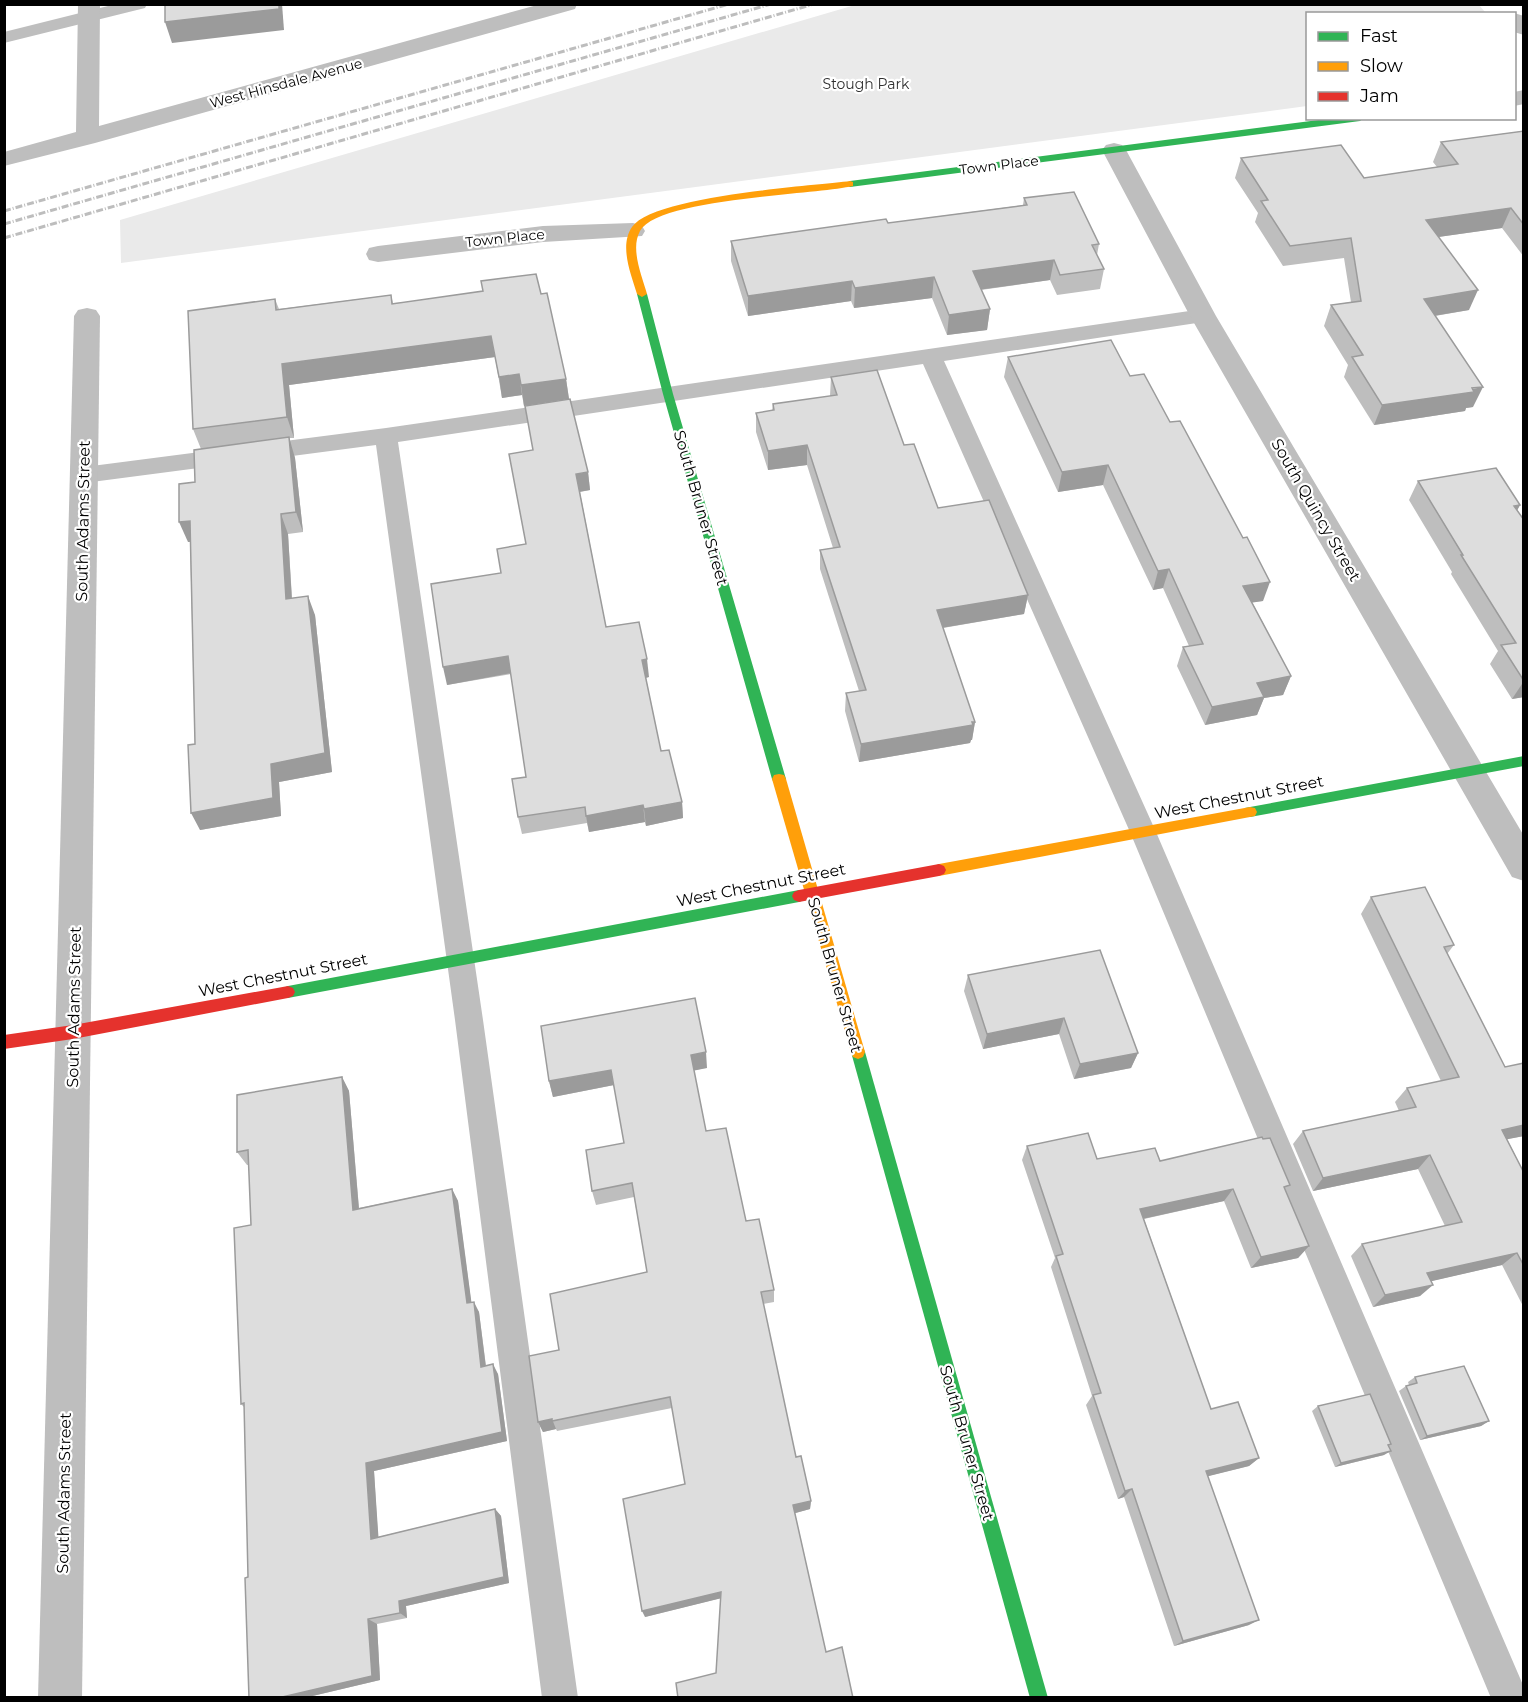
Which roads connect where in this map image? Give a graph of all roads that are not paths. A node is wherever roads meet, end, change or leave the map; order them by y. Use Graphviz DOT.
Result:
graph roads {
  1 [pos="139,4"];
  2 [pos="563,5"];
  3 [pos="89,11"];
  4 [pos="4,38"];
  5 [pos="1345,120"];
  6 [pos="87,138"];
  7 [pos="1114,150"];
  8 [pos="4,159"];
  9 [pos="636,225"];
  10 [pos="378,254"];
  11 [pos="87,316"];
  12 [pos="1203,316"];
  13 [pos="931,357"];
  14 [pos="668,394"];
  15 [pos="386,436"];
  16 [pos="84,475"];
  17 [pos="1524,761"];
  18 [pos="1467,771"];
  19 [pos="1143,832"];
  20 [pos="1524,867"];
  21 [pos="812,893"];
  22 [pos="460,958"];
  23 [pos="73,1032"];
  24 [pos="4,1042"];
  25 [pos="60,1698"];
  26 [pos="560,1698"];
  27 [pos="1039,1698"];
  28 [pos="1510,1698"];
  1 -- 3 [label="lane"];
  2 -- 6 [label="street, West Hinsdale Avenue"];
  3 -- 4 [label="lane"];
  3 -- 6 [label="street"];
  5 -- 7 [label="street, Town Place"];
  6 -- 8 [label="street, West Hinsdale Avenue"];
  7 -- 9 [label="street, Town Place"];
  7 -- 12 [label="street, South Quincy Street"];
  9 -- 10 [label="street, Town Place"];
  9 -- 14 [label="street, South Bruner Street"];
  11 -- 16 [label="street, South Adams Street"];
  12 -- 13 [label="lane"];
  12 -- 18 [label="street, South Quincy Street"];
  13 -- 14 [label="lane"];
  13 -- 19 [label="lane"];
  14 -- 15 [label="lane"];
  14 -- 21 [label="street, South Bruner Street"];
  15 -- 16 [label="lane"];
  15 -- 22 [label="lane"];
  16 -- 23 [label="street, South Adams Street"];
  17 -- 18 [label="street, West Chestnut Street"];
  18 -- 19 [label="street, West Chestnut Street"];
  18 -- 20 [label="street, South Quincy Street"];
  19 -- 21 [label="street, West Chestnut Street"];
  19 -- 28 [label="lane"];
  21 -- 22 [label="street, West Chestnut Street"];
  21 -- 27 [label="street, South Bruner Street"];
  22 -- 23 [label="street, West Chestnut Street"];
  22 -- 26 [label="lane"];
  23 -- 24 [label="street, West Chestnut Street"];
  23 -- 25 [label="street, South Adams Street"];
}
